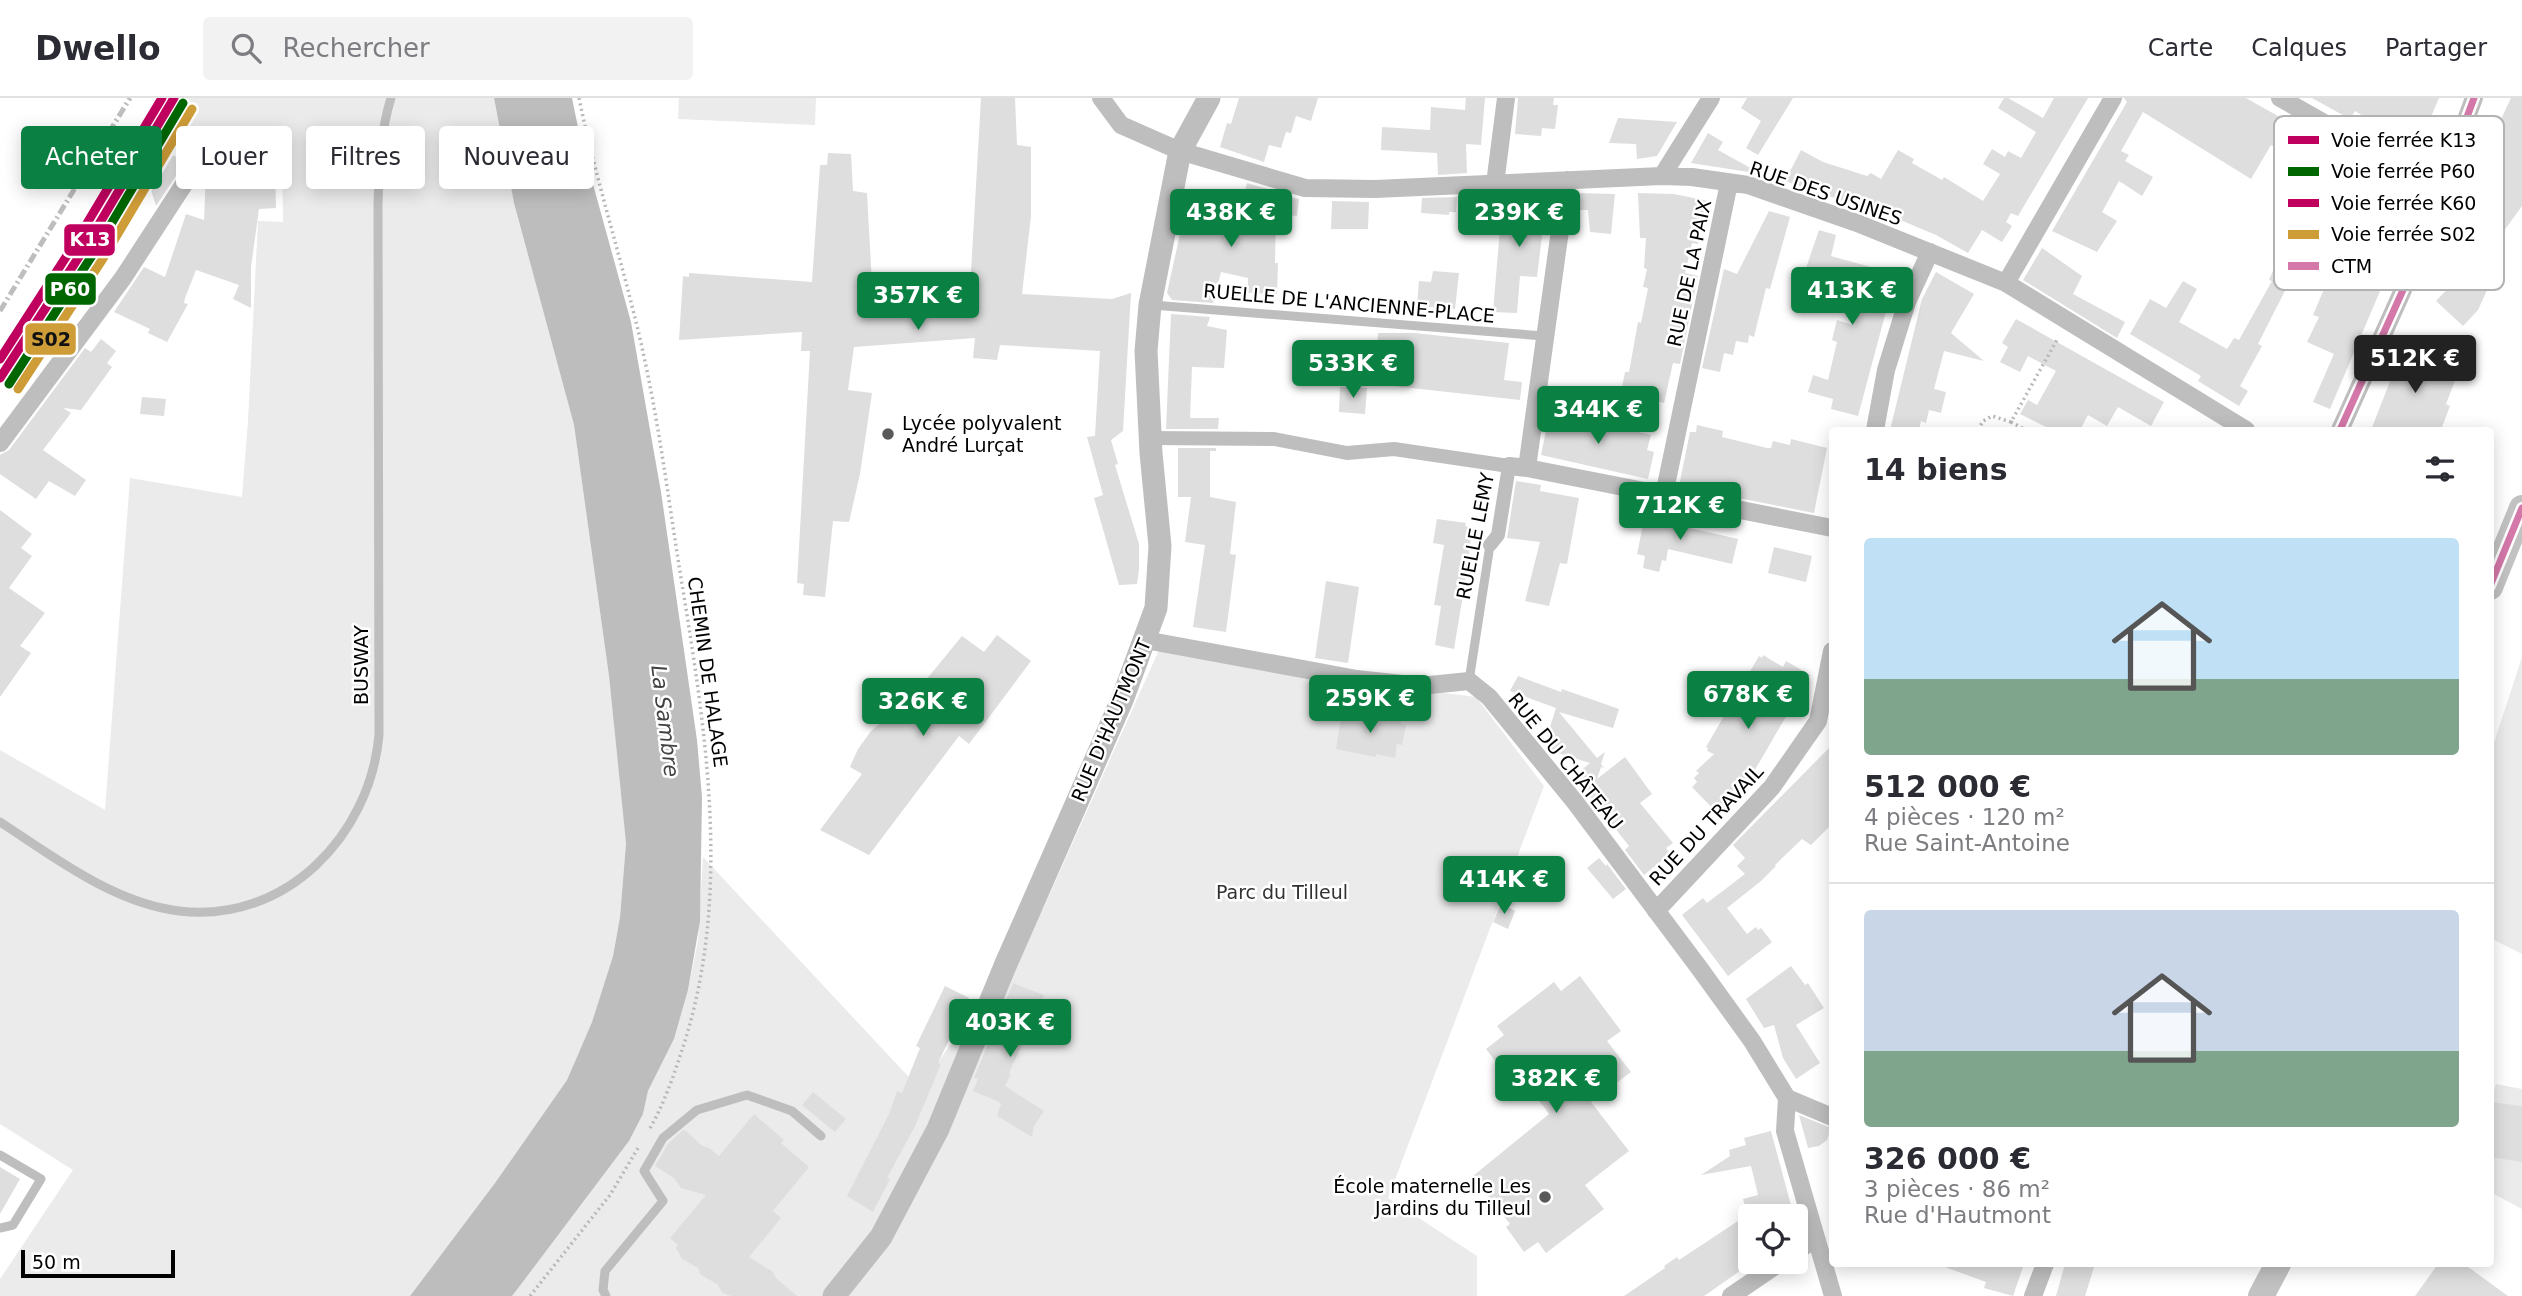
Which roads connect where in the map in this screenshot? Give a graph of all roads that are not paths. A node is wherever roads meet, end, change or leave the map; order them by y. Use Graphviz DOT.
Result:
graph roads {
  1 [pos="391,98"];
  2 [pos="1101,98"];
  3 [pos="1209,98"];
  4 [pos="1506,98"];
  5 [pos="1711,98"];
  6 [pos="2113,98"];
  7 [pos="2280,98"];
  8 [pos="2474,98"];
  9 [pos="2312,116"];
  10 [pos="2467,116"];
  11 [pos="1180,150"];
  12 [pos="1662,176"];
  13 [pos="1567,180"];
  14 [pos="1729,183"];
  15 [pos="1495,184"];
  16 [pos="181,189"];
  17 [pos="1930,252"];
  18 [pos="2006,283"];
  19 [pos="2403,290"];
  20 [pos="1150,305"];
  21 [pos="1544,336"];
  22 [pos="1876,427"];
  23 [pos="2241,427"];
  24 [pos="2341,427"];
  25 [pos="1150,438"];
  26 [pos="0,443"];
  27 [pos="1518,467"];
  28 [pos="1664,495"];
  29 [pos="2522,509"];
  30 [pos="1829,527"];
  31 [pos="1490,545"];
  32 [pos="2494,577"];
  33 [pos="1145,640"];
  34 [pos="1469,681"];
  35 [pos="1829,683"];
  36 [pos="1825,725"];
  37 [pos="0,822"];
  38 [pos="1656,911"];
  39 [pos="1787,1098"];
  40 [pos="1829,1116"];
  41 [pos="821,1136"];
  42 [pos="0,1155"];
  43 [pos="0,1228"];
  44 [pos="1815,1238"];
  45 [pos="1808,1243"];
  46 [pos="2044,1267"];
  47 [pos="2276,1267"];
  48 [pos="1763,1274"];
  49 [pos="606,1296"];
  50 [pos="834,1296"];
  51 [pos="1731,1296"];
  52 [pos="1833,1296"];
  53 [pos="2033,1296"];
  54 [pos="2261,1296"];
  1 -- 37 [label="lane, BUSWAY"];
  2 -- 11 [label="street, RUE DES USINES"];
  3 -- 11 [label="street, RUE D'HAUTMONT"];
  4 -- 15 [label="street"];
  5 -- 12 [label="street"];
  6 -- 18 [label="street"];
  7 -- 9 [label="street"];
  8 -- 10 [label="street"];
  11 -- 15 [label="street, RUE DES USINES"];
  11 -- 20 [label="street, RUE D'HAUTMONT"];
  12 -- 13 [label="street, RUE DES USINES"];
  12 -- 14 [label="street, RUE DES USINES"];
  13 -- 15 [label="street, RUE DES USINES"];
  13 -- 21 [label="street"];
  14 -- 17 [label="street, RUE DES USINES"];
  14 -- 28 [label="street, RUE DE LA PAIX"];
  16 -- 26 [label="street"];
  17 -- 18 [label="street, RUE DES USINES"];
  17 -- 22 [label="street"];
  18 -- 23 [label="street, RUE DES USINES"];
  19 -- 24 [label="street"];
  20 -- 21 [label="lane, RUELLE DE L'ANCIENNE-PLACE"];
  20 -- 25 [label="street, RUE D'HAUTMONT"];
  21 -- 27 [label="street"];
  25 -- 27 [label="street, RUELLE LEMY"];
  25 -- 33 [label="street, RUE D'HAUTMONT"];
  27 -- 28 [label="street"];
  27 -- 31 [label="street, RUELLE LEMY"];
  28 -- 30 [label="street"];
  29 -- 32 [label="main road"];
  31 -- 34 [label="lane, RUELLE LEMY"];
  33 -- 34 [label="street"];
  33 -- 50 [label="street, RUE D'HAUTMONT"];
  34 -- 38 [label="street, RUE DU CHÂTEAU"];
  35 -- 36 [label="street, RUE DU TRAVAIL"];
  36 -- 38 [label="street, RUE DU TRAVAIL"];
  38 -- 39 [label="street, RUE DU CHÂTEAU"];
  39 -- 40 [label="street"];
  39 -- 44 [label="street"];
  41 -- 49 [label="lane"];
  42 -- 43 [label="lane"];
  44 -- 45 [label="street"];
  44 -- 52 [label="street"];
  46 -- 53 [label="street"];
  47 -- 54 [label="main road"];
  48 -- 51 [label="street"];
}
